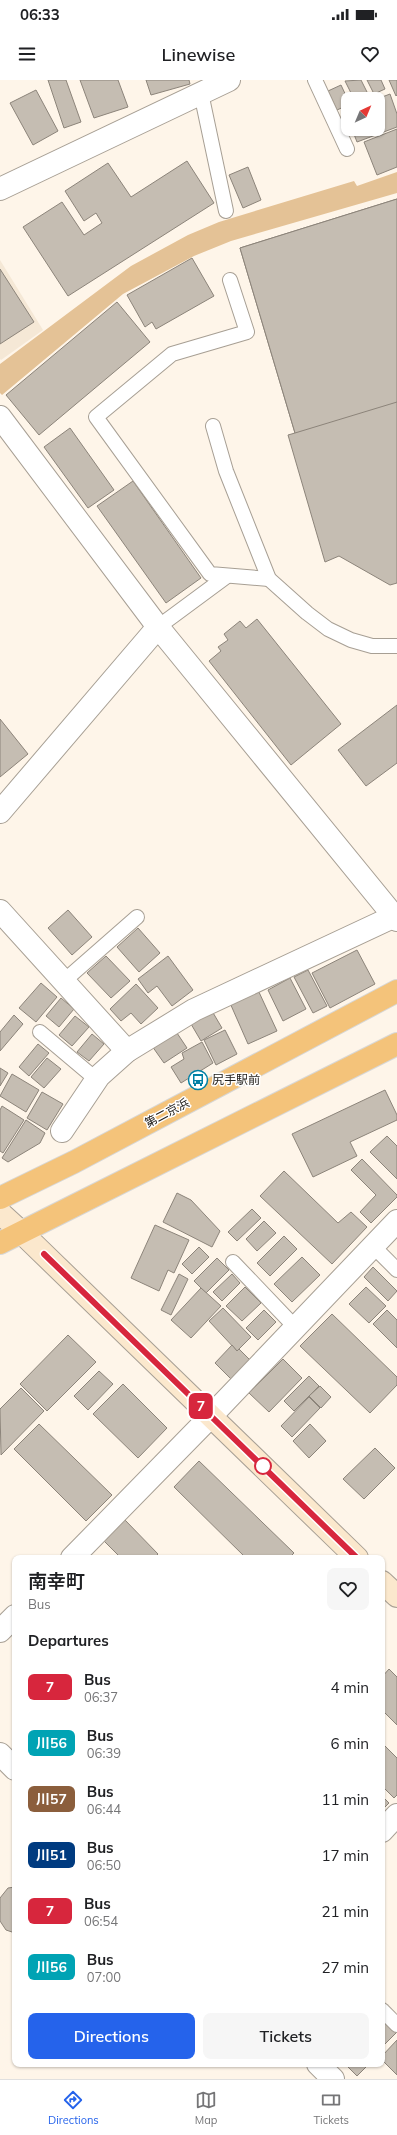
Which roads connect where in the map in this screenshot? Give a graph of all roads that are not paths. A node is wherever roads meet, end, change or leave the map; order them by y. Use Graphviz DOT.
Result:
graph roads {
  1 [pos="229,80"];
  2 [pos="315,80"];
  3 [pos="199,87"];
  4 [pos="347,149"];
  5 [pos="0,190"];
  6 [pos="226,211"];
  7 [pos="230,280"];
  8 [pos="0,417"];
  9 [pos="213,426"];
  10 [pos="227,576"];
  11 [pos="269,580"];
  12 [pos="158,627"];
  13 [pos="397,646"];
  14 [pos="0,812"];
  15 [pos="0,911"];
  16 [pos="137,917"];
  17 [pos="396,918"];
  18 [pos="64,981"];
  19 [pos="397,991"];
  20 [pos="40,1032"];
  21 [pos="397,1044"];
  22 [pos="127,1051"];
  23 [pos="96,1080"];
  24 [pos="62,1131"];
  25 [pos="0,1198"];
  26 [pos="0,1213"];
  27 [pos="397,1221"];
  28 [pos="22,1233"];
  29 [pos="0,1243"];
  30 [pos="373,1246"];
  31 [pos="233,1262"];
  32 [pos="397,1270"];
  33 [pos="296,1328"];
  34 [pos="211,1416"];
  35 [pos="75,1555"];
  36 [pos="354,1555"];
  37 [pos="385,1585"];
  38 [pos="397,1596"];
  39 [pos="0,1754"];
  40 [pos="12,1766"];
  41 [pos="397,1815"];
  42 [pos="385,1827"];
  43 [pos="385,2013"];
  44 [pos="397,2025"];
  45 [pos="321,2067"];
  46 [pos="333,2079"];
  1 -- 3 [label="street"];
  2 -- 4 [label="lane"];
  3 -- 5 [label="street"];
  3 -- 6 [label="lane"];
  7 -- 10 [label="lane"];
  8 -- 12 [label="street"];
  9 -- 11 [label="lane"];
  10 -- 11 [label="lane"];
  10 -- 12 [label="lane"];
  11 -- 13 [label="lane"];
  12 -- 14 [label="street"];
  12 -- 17 [label="street"];
  15 -- 18 [label="street"];
  16 -- 18 [label="lane"];
  17 -- 22 [label="street"];
  18 -- 22 [label="street"];
  19 -- 25 [label="highway, 第二京浜"];
  20 -- 23 [label="lane"];
  21 -- 28 [label="highway"];
  22 -- 23 [label="street"];
  23 -- 24 [label="street"];
  26 -- 28 [label="main road"];
  27 -- 30 [label="street"];
  28 -- 29 [label="highway"];
  28 -- 34 [label="main road"];
  30 -- 32 [label="lane"];
  30 -- 33 [label="street"];
  31 -- 33 [label="lane"];
  33 -- 34 [label="street"];
  34 -- 35 [label="street"];
  34 -- 36 [label="main road"];
  37 -- 38 [label="main road"];
  39 -- 40 [label="street"];
  41 -- 42 [label="street"];
  43 -- 44 [label="lane"];
  45 -- 46 [label="street"];
}
